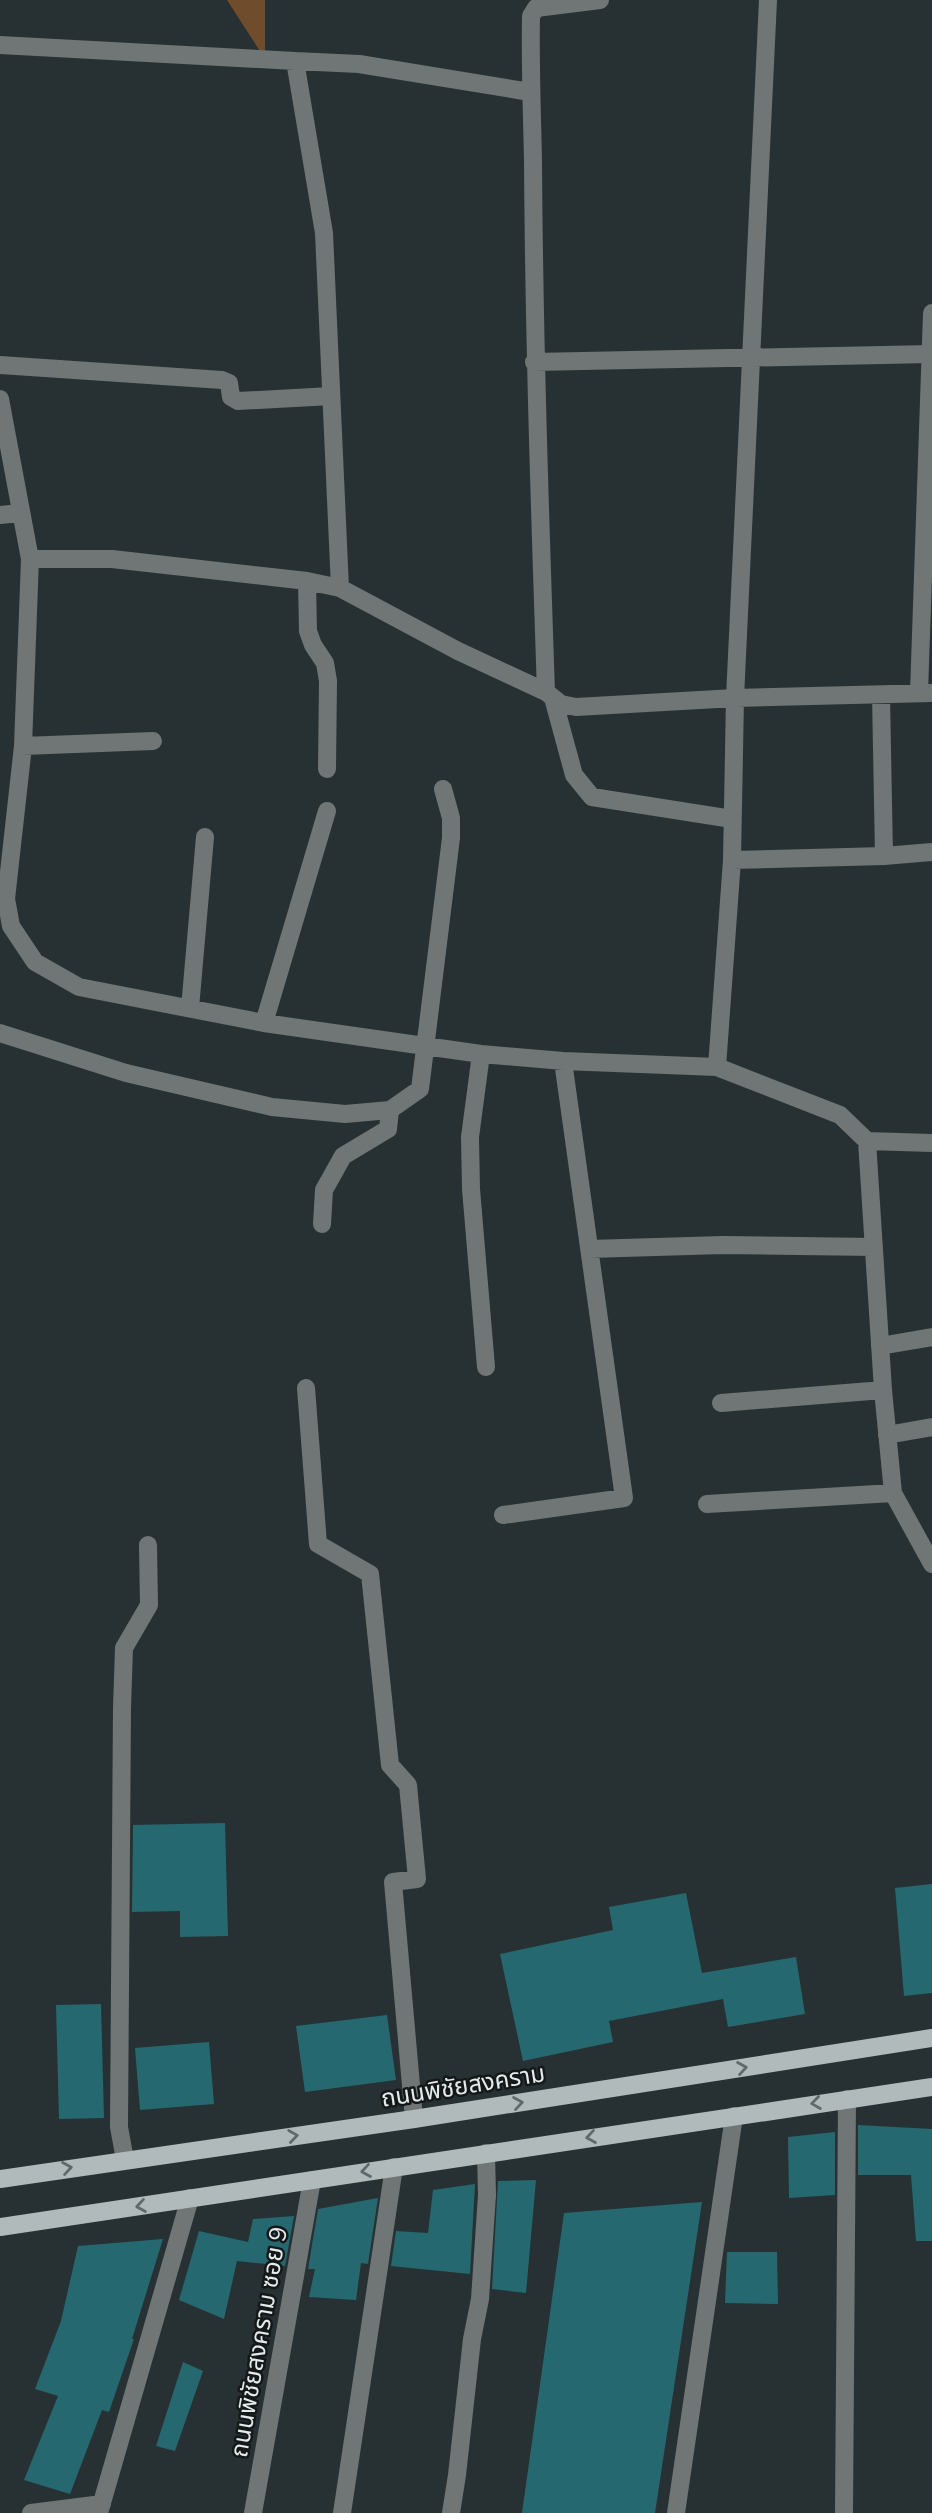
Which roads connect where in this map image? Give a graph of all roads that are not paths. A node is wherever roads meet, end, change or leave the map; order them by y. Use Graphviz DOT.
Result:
graph roads {
  1 [pos="600,0"];
  2 [pos="768,0"];
  3 [pos="0,45"];
  4 [pos="295,61"];
  5 [pos="530,92"];
  6 [pos="932,313"];
  7 [pos="931,354"];
  8 [pos="751,358"];
  9 [pos="534,362"];
  10 [pos="0,365"];
  11 [pos="331,396"];
  12 [pos="0,399"];
  13 [pos="20,513"];
  14 [pos="0,515"];
  15 [pos="30,559"];
  16 [pos="307,582"];
  17 [pos="340,588"];
  18 [pos="926,693"];
  19 [pos="550,695"];
  20 [pos="881,695"];
  21 [pos="735,698"];
  22 [pos="153,741"];
  23 [pos="23,746"];
  24 [pos="327,769"];
  25 [pos="443,789"];
  26 [pos="327,811"];
  27 [pos="732,819"];
  28 [pos="205,838"];
  29 [pos="932,852"];
  30 [pos="884,856"];
  31 [pos="732,860"];
  32 [pos="190,1008"];
  33 [pos="264,1023"];
  34 [pos="0,1033"];
  35 [pos="424,1047"];
  36 [pos="481,1054"];
  37 [pos="563,1061"];
  38 [pos="717,1067"];
  39 [pos="390,1110"];
  40 [pos="867,1141"];
  41 [pos="932,1143"];
  42 [pos="322,1224"];
  43 [pos="874,1247"];
  44 [pos="589,1250"];
  45 [pos="932,1337"];
  46 [pos="880,1346"];
  47 [pos="486,1367"];
  48 [pos="306,1388"];
  49 [pos="883,1390"];
  50 [pos="721,1403"];
  51 [pos="932,1427"];
  52 [pos="887,1435"];
  53 [pos="893,1493"];
  54 [pos="707,1504"];
  55 [pos="503,1515"];
  56 [pos="924,1532"];
  57 [pos="148,1545"];
  58 [pos="932,1564"];
  59 [pos="932,2038"];
  60 [pos="932,2087"];
  61 [pos="848,2099"];
  62 [pos="734,2116"];
  63 [pos="414,2119"];
  64 [pos="486,2153"];
  65 [pos="125,2160"];
  66 [pos="394,2167"];
  67 [pos="0,2179"];
  68 [pos="312,2179"];
  69 [pos="190,2198"];
  70 [pos="0,2227"];
  71 [pos="100,2509"];
  72 [pos="31,2513"];
  73 [pos="253,2513"];
  74 [pos="342,2513"];
  75 [pos="451,2513"];
  76 [pos="676,2513"];
  77 [pos="844,2513"];
  1 -- 5 [label="street"];
  2 -- 8 [label="street"];
  3 -- 4 [label="street"];
  4 -- 5 [label="street"];
  4 -- 11 [label="street"];
  5 -- 9 [label="street"];
  6 -- 7 [label="street"];
  7 -- 8 [label="street"];
  7 -- 18 [label="street"];
  8 -- 9 [label="street"];
  8 -- 21 [label="street"];
  9 -- 19 [label="street"];
  10 -- 11 [label="street"];
  11 -- 17 [label="street"];
  12 -- 13 [label="street"];
  13 -- 14 [label="street"];
  13 -- 15 [label="street"];
  15 -- 16 [label="street"];
  15 -- 23 [label="street"];
  16 -- 17 [label="street"];
  16 -- 24 [label="street"];
  17 -- 19 [label="street"];
  18 -- 20 [label="street"];
  19 -- 21 [label="street"];
  19 -- 27 [label="street"];
  20 -- 21 [label="street"];
  20 -- 30 [label="street"];
  21 -- 27 [label="street"];
  22 -- 23 [label="street"];
  23 -- 32 [label="street"];
  25 -- 35 [label="street"];
  26 -- 33 [label="street"];
  27 -- 31 [label="street"];
  28 -- 32 [label="street"];
  29 -- 30 [label="street"];
  30 -- 31 [label="street"];
  31 -- 38 [label="street"];
  32 -- 33 [label="street"];
  33 -- 35 [label="street"];
  34 -- 39 [label="street"];
  35 -- 36 [label="street"];
  35 -- 39 [label="street"];
  36 -- 37 [label="street"];
  36 -- 47 [label="street"];
  37 -- 38 [label="street"];
  37 -- 44 [label="street"];
  38 -- 40 [label="street"];
  39 -- 42 [label="street"];
  40 -- 41 [label="street"];
  40 -- 43 [label="street"];
  43 -- 44 [label="street"];
  43 -- 46 [label="street"];
  44 -- 55 [label="street"];
  45 -- 46 [label="street"];
  46 -- 49 [label="street"];
  48 -- 63 [label="street"];
  49 -- 50 [label="street"];
  49 -- 52 [label="street"];
  51 -- 52 [label="street"];
  52 -- 53 [label="street"];
  53 -- 54 [label="street"];
  53 -- 56 [label="street"];
  56 -- 58 [label="street"];
  57 -- 65 [label="street"];
  63 -- 59 [label="main road, ถนนพิชัยสงคราม, one-way"];
  60 -- 61 [label="main road"];
  61 -- 62 [label="main road, one-way"];
  61 -- 77 [label="street"];
  62 -- 64 [label="main road, one-way"];
  62 -- 76 [label="street"];
  65 -- 63 [label="main road, ถนนพิชัยสงคราม, one-way"];
  64 -- 66 [label="main road"];
  64 -- 75 [label="street"];
  67 -- 65 [label="main road, ถนนพิชัยสงคราม, one-way"];
  66 -- 68 [label="main road, one-way"];
  66 -- 74 [label="street"];
  68 -- 69 [label="main road"];
  68 -- 73 [label="street, ถนนพิชัยสงคราม ซอย 9"];
  69 -- 70 [label="main road, one-way"];
  69 -- 71 [label="street"];
  71 -- 72 [label="street"];
}
